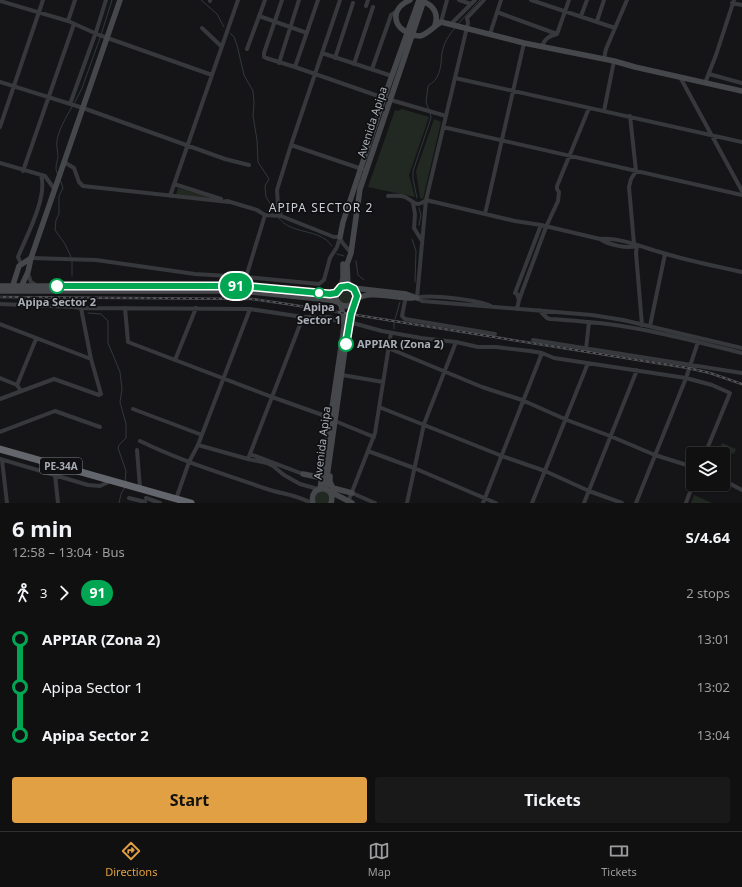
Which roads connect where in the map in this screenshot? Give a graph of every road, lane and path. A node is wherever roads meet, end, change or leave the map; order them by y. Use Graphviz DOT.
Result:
graph roads {
  1 [pos="42,0"];
  2 [pos="75,0"];
  3 [pos="106,0"];
  4 [pos="120,0"];
  5 [pos="238,0"];
  6 [pos="265,0"];
  7 [pos="282,0"];
  8 [pos="299,0"];
  9 [pos="318,0"];
  10 [pos="340,0"];
  11 [pos="368,0"];
  12 [pos="410,0"];
  13 [pos="422,0"];
  14 [pos="447,0"];
  15 [pos="459,0"];
  16 [pos="475,0"];
  17 [pos="484,0"];
  18 [pos="501,0"];
  19 [pos="532,0"];
  20 [pos="551,0"];
  21 [pos="569,0"];
  22 [pos="587,0"];
  23 [pos="604,0"];
  24 [pos="627,0"];
  25 [pos="0,1"];
  26 [pos="733,1"];
  27 [pos="353,3"];
  28 [pos="471,4"];
  29 [pos="742,5"];
  30 [pos="366,6"];
  31 [pos="548,6"];
  32 [pos="373,7"];
  33 [pos="38,12"];
  34 [pos="396,12"];
  35 [pos="497,12"];
  36 [pos="566,12"];
  37 [pos="259,16"];
  38 [pos="581,16"];
  39 [pos="68,21"];
  40 [pos="597,21"];
  41 [pos="275,22"];
  42 [pos="438,23"];
  43 [pos="74,24"];
  44 [pos="451,24"];
  45 [pos="202,28"];
  46 [pos="290,28"];
  47 [pos="466,28"];
  48 [pos="615,28"];
  49 [pos="96,32"];
  50 [pos="307,33"];
  51 [pos="410,34"];
  52 [pos="490,34"];
  53 [pos="557,34"];
  54 [pos="108,38"];
  55 [pos="524,43"];
  56 [pos="221,46"];
  57 [pos="542,47"];
  58 [pos="246,49"];
  59 [pos="322,53"];
  60 [pos="336,58"];
  61 [pos="604,59"];
  62 [pos="614,61"];
  63 [pos="279,63"];
  64 [pos="354,64"];
  65 [pos="295,67"];
  66 [pos="372,69"];
  67 [pos="315,74"];
  68 [pos="709,74"];
  69 [pos="212,75"];
  70 [pos="392,76"];
  71 [pos="680,77"];
  72 [pos="455,78"];
  73 [pos="0,82"];
  74 [pos="742,82"];
  75 [pos="705,83"];
  76 [pos="14,87"];
  77 [pos="742,91"];
  78 [pos="512,92"];
  79 [pos="48,97"];
  80 [pos="387,99"];
  81 [pos="70,104"];
  82 [pos="83,108"];
  83 [pos="590,108"];
  84 [pos="604,110"];
  85 [pos="446,116"];
  86 [pos="630,116"];
  87 [pos="0,127"];
  88 [pos="443,127"];
  89 [pos="712,136"];
  90 [pos="502,141"];
  91 [pos="742,142"];
  92 [pos="188,145"];
  93 [pos="291,145"];
  94 [pos="569,155"];
  95 [pos="64,162"];
  96 [pos="0,163"];
  97 [pos="249,165"];
  98 [pos="364,169"];
  99 [pos="23,171"];
  100 [pos="636,171"];
  101 [pos="41,175"];
  102 [pos="174,184"];
  103 [pos="55,190"];
  104 [pos="742,191"];
  105 [pos="742,195"];
  106 [pos="170,196"];
  107 [pos="388,196"];
  108 [pos="426,200"];
  109 [pos="229,202"];
  110 [pos="413,203"];
  111 [pos="485,214"];
  112 [pos="265,215"];
  113 [pos="281,216"];
  114 [pos="541,225"];
  115 [pos="546,227"];
  116 [pos="340,237"];
  117 [pos="422,241"];
  118 [pos="635,245"];
  119 [pos="351,253"];
  120 [pos="665,254"];
  121 [pos="31,258"];
  122 [pos="21,264"];
  123 [pos="345,264"];
  124 [pos="28,272"];
  125 [pos="742,272"];
  126 [pos="246,277"];
  127 [pos="0,286"];
  128 [pos="39,286"];
  129 [pos="341,287"];
  130 [pos="350,287"];
  131 [pos="12,288"];
  132 [pos="20,288"];
  133 [pos="242,289"];
  134 [pos="0,291"];
  135 [pos="336,293"];
  136 [pos="406,297"];
  137 [pos="417,298"];
  138 [pos="519,300"];
  139 [pos="355,302"];
  140 [pos="0,304"];
  141 [pos="339,304"];
  142 [pos="80,308"];
  143 [pos="125,308"];
  144 [pos="196,308"];
  145 [pos="250,309"];
  146 [pos="517,309"];
  147 [pos="539,310"];
  148 [pos="303,317"];
  149 [pos="347,321"];
  150 [pos="589,322"];
  151 [pos="0,324"];
  152 [pos="642,325"];
  153 [pos="650,326"];
  154 [pos="390,333"];
  155 [pos="495,334"];
  156 [pos="36,339"];
  157 [pos="533,340"];
  158 [pos="456,342"];
  159 [pos="698,342"];
  160 [pos="388,348"];
  161 [pos="742,348"];
  162 [pos="586,349"];
  163 [pos="542,353"];
  164 [pos="742,353"];
  165 [pos="91,359"];
  166 [pos="175,360"];
  167 [pos="588,363"];
  168 [pos="690,365"];
  169 [pos="637,370"];
  170 [pos="445,371"];
  171 [pos="742,373"];
  172 [pos="342,375"];
  173 [pos="0,378"];
  174 [pos="686,378"];
  175 [pos="224,379"];
  176 [pos="383,382"];
  177 [pos="17,385"];
  178 [pos="20,391"];
  179 [pos="272,397"];
  180 [pos="0,399"];
  181 [pos="522,400"];
  182 [pos="379,407"];
  183 [pos="133,409"];
  184 [pos="333,420"];
  185 [pos="567,420"];
  186 [pos="424,424"];
  187 [pos="100,428"];
  188 [pos="331,430"];
  189 [pos="0,432"];
  190 [pos="202,435"];
  191 [pos="610,436"];
  192 [pos="374,437"];
  193 [pos="140,441"];
  194 [pos="198,445"];
  195 [pos="708,447"];
  196 [pos="0,449"];
  197 [pos="137,450"];
  198 [pos="368,451"];
  199 [pos="250,454"];
  200 [pos="655,455"];
  201 [pos="502,456"];
  202 [pos="248,459"];
  203 [pos="1,460"];
  204 [pos="189,462"];
  205 [pos="686,465"];
  206 [pos="414,468"];
  207 [pos="545,471"];
  208 [pos="303,474"];
  209 [pos="55,475"];
  210 [pos="111,480"];
  211 [pos="730,484"];
  212 [pos="139,488"];
  213 [pos="319,489"];
  214 [pos="328,490"];
  215 [pos="742,490"];
  216 [pos="589,491"];
  217 [pos="690,491"];
  218 [pos="352,493"];
  219 [pos="129,498"];
  220 [pos="176,499"];
  221 [pos="145,501"];
  222 [pos="484,501"];
  223 [pos="7,503"];
  224 [pos="58,503"];
  225 [pos="160,503"];
  226 [pos="190,503"];
  227 [pos="312,503"];
  228 [pos="331,503"];
  229 [pos="349,503"];
  230 [pos="376,503"];
  231 [pos="408,503"];
  232 [pos="496,503"];
  233 [pos="532,503"];
  234 [pos="584,503"];
  235 [pos="622,503"];
  236 [pos="636,503"];
  237 [pos="686,503"];
  1 -- 33 [label="street"];
  2 -- 39 [label="street"];
  3 -- 49 [label="street"];
  4 -- 54 [label="street"];
  5 -- 56 [label="street"];
  6 -- 37 [label="street"];
  7 -- 41 [label="street"];
  8 -- 46 [label="street"];
  9 -- 50 [label="street"];
  10 -- 59 [label="street"];
  11 -- 30 [label="street"];
  12 -- 34 [label="street"];
  13 -- 42 [label="street"];
  13 -- 51 [label="street, Avenida Apipa"];
  14 -- 42 [label="street"];
  15 -- 28 [label="street"];
  16 -- 28 [label="street"];
  17 -- 47 [label="street"];
  18 -- 35 [label="street"];
  19 -- 31 [label="street"];
  20 -- 31 [label="street"];
  21 -- 36 [label="street"];
  22 -- 38 [label="street"];
  23 -- 40 [label="street"];
  24 -- 48 [label="street"];
  25 -- 33 [label="street"];
  26 -- 29 [label="street"];
  26 -- 68 [label="street"];
  27 -- 60 [label="street"];
  28 -- 44 [label="street"];
  31 -- 36 [label="street"];
  32 -- 64 [label="street"];
  33 -- 39 [label="street"];
  33 -- 76 [label="street"];
  34 -- 51 [label="street"];
  34 -- 66 [label="street"];
  35 -- 52 [label="street"];
  35 -- 53 [label="street"];
  36 -- 38 [label="street"];
  36 -- 53 [label="street"];
  37 -- 41 [label="street"];
  37 -- 58 [label="street"];
  38 -- 40 [label="street"];
  39 -- 43 [label="street"];
  40 -- 48 [label="street"];
  41 -- 46 [label="street"];
  41 -- 63 [label="street"];
  42 -- 44 [label="street"];
  42 -- 51 [label="street"];
  43 -- 49 [label="street"];
  43 -- 79 [label="street"];
  44 -- 47 [label="street"];
  45 -- 56 [label="street"];
  46 -- 50 [label="street"];
  46 -- 63 [label="street"];
  47 -- 52 [label="street"];
  47 -- 72 [label="street"];
  48 -- 61 [label="street"];
  49 -- 54 [label="street"];
  49 -- 81 [label="street"];
  50 -- 65 [label="street"];
  51 -- 70 [label="street, Avenida Apipa"];
  51 -- 80 [label="street, Avenida Apipa"];
  52 -- 55 [label="street"];
  53 -- 57 [label="street"];
  54 -- 69 [label="street"];
  54 -- 82 [label="street"];
  55 -- 57 [label="street"];
  55 -- 78 [label="street"];
  56 -- 69 [label="street"];
  57 -- 61 [label="street"];
  59 -- 60 [label="street"];
  59 -- 67 [label="street"];
  60 -- 64 [label="street"];
  61 -- 62 [label="street"];
  62 -- 71 [label="street"];
  62 -- 84 [label="street"];
  63 -- 65 [label="street"];
  64 -- 66 [label="street"];
  65 -- 67 [label="street"];
  66 -- 70 [label="street"];
  67 -- 80 [label="street"];
  67 -- 93 [label="street"];
  68 -- 74 [label="street"];
  68 -- 75 [label="street"];
  69 -- 92 [label="street"];
  70 -- 80 [label="street, Avenida Apipa"];
  71 -- 75 [label="street"];
  71 -- 89 [label="street"];
  72 -- 78 [label="street"];
  72 -- 85 [label="street"];
  73 -- 76 [label="street"];
  75 -- 77 [label="street"];
  76 -- 79 [label="street"];
  76 -- 87 [label="street"];
  78 -- 83 [label="street"];
  78 -- 90 [label="street"];
  79 -- 81 [label="street"];
  79 -- 99 [label="street"];
  80 -- 85 [label="street"];
  80 -- 98 [label="street, Avenida Apipa"];
  81 -- 82 [label="street"];
  82 -- 92 [label="street"];
  82 -- 95 [label="street"];
  83 -- 84 [label="street"];
  83 -- 94 [label="street"];
  84 -- 86 [label="street"];
  85 -- 88 [label="street"];
  86 -- 89 [label="street"];
  86 -- 100 [label="street"];
  88 -- 90 [label="street"];
  88 -- 108 [label="street"];
  89 -- 91 [label="street"];
  89 -- 104 [label="street"];
  90 -- 94 [label="street"];
  90 -- 111 [label="street"];
  92 -- 97 [label="street"];
  92 -- 102 [label="street"];
  93 -- 98 [label="street"];
  93 -- 113 [label="street"];
  94 -- 100 [label="street"];
  94 -- 115 [label="street"];
  95 -- 103 [label="street"];
  95 -- 106 [label="street"];
  96 -- 99 [label="street"];
  98 -- 116 [label="street, Avenida Apipa"];
  98 -- 119 [label="street, Avenida Apipa"];
  99 -- 101 [label="street"];
  100 -- 105 [label="street"];
  100 -- 118 [label="street"];
  101 -- 103 [label="street"];
  101 -- 122 [label="street"];
  102 -- 106 [label="street"];
  102 -- 109 [label="street"];
  103 -- 121 [label="street"];
  106 -- 109 [label="street"];
  107 -- 110 [label="street"];
  108 -- 110 [label="street"];
  108 -- 111 [label="street"];
  108 -- 117 [label="street"];
  109 -- 112 [label="street"];
  110 -- 117 [label="street"];
  111 -- 114 [label="street"];
  112 -- 113 [label="street"];
  112 -- 126 [label="street"];
  113 -- 116 [label="street"];
  114 -- 115 [label="street"];
  114 -- 138 [label="street"];
  115 -- 118 [label="street"];
  115 -- 138 [label="street"];
  116 -- 119 [label="street"];
  116 -- 126 [label="street, Avenida Apipa"];
  117 -- 137 [label="street"];
  118 -- 120 [label="street"];
  118 -- 152 [label="street"];
  119 -- 123 [label="street, Avenida Apipa"];
  120 -- 125 [label="street"];
  120 -- 153 [label="street"];
  121 -- 122 [label="street"];
  121 -- 124 [label="street"];
  121 -- 126 [label="street"];
  122 -- 131 [label="street"];
  123 -- 129 [label="street, Avenida Apipa"];
  123 -- 130 [label="street, Avenida Apipa"];
  124 -- 128 [label="street"];
  124 -- 132 [label="street"];
  126 -- 133 [label="street"];
  127 -- 131 [label="street"];
  128 -- 132 [label="street"];
  128 -- 133 [label="street"];
  129 -- 130 [label="street"];
  129 -- 135 [label="street"];
  130 -- 136 [label="street"];
  130 -- 139 [label="street"];
  131 -- 132 [label="street"];
  131 -- 134 [label="street"];
  132 -- 133 [label="street"];
  133 -- 135 [label="street"];
  133 -- 141 [label="street"];
  135 -- 141 [label="street"];
  136 -- 137 [label="street"];
  136 -- 139 [label="street"];
  136 -- 155 [label="street"];
  137 -- 146 [label="street"];
  138 -- 146 [label="street"];
  139 -- 141 [label="street"];
  139 -- 149 [label="street, Avenida Apipa"];
  140 -- 142 [label="street"];
  141 -- 149 [label="street, Avenida Apipa"];
  142 -- 143 [label="street"];
  142 -- 165 [label="street"];
  143 -- 144 [label="street"];
  143 -- 166 [label="street"];
  144 -- 145 [label="street"];
  144 -- 166 [label="street"];
  145 -- 148 [label="street"];
  145 -- 175 [label="street"];
  146 -- 147 [label="street"];
  147 -- 150 [label="street"];
  147 -- 152 [label="street"];
  148 -- 149 [label="street"];
  148 -- 179 [label="street"];
  149 -- 154 [label="street"];
  149 -- 172 [label="street, Avenida Apipa"];
  149 -- 184 [label="street, Avenida Apipa"];
  150 -- 159 [label="street"];
  150 -- 162 [label="street"];
  151 -- 156 [label="street"];
  152 -- 153 [label="street"];
  153 -- 161 [label="street"];
  154 -- 158 [label="street"];
  154 -- 160 [label="street"];
  156 -- 165 [label="street"];
  156 -- 177 [label="street"];
  157 -- 162 [label="street"];
  158 -- 163 [label="street"];
  158 -- 170 [label="street"];
  159 -- 164 [label="street"];
  159 -- 168 [label="street"];
  160 -- 170 [label="street"];
  160 -- 176 [label="street"];
  162 -- 168 [label="street"];
  163 -- 167 [label="street"];
  163 -- 181 [label="street"];
  165 -- 178 [label="street"];
  166 -- 175 [label="street"];
  167 -- 169 [label="street"];
  167 -- 185 [label="street"];
  168 -- 171 [label="street"];
  168 -- 174 [label="street"];
  169 -- 174 [label="street"];
  169 -- 191 [label="street"];
  170 -- 181 [label="street"];
  170 -- 186 [label="street"];
  172 -- 176 [label="street"];
  172 -- 184 [label="street, Avenida Apipa"];
  173 -- 177 [label="street"];
  174 -- 195 [label="street"];
  174 -- 200 [label="street"];
  175 -- 179 [label="street"];
  175 -- 190 [label="street"];
  176 -- 182 [label="street"];
  177 -- 178 [label="street"];
  178 -- 180 [label="street"];
  179 -- 184 [label="street"];
  179 -- 199 [label="street"];
  181 -- 185 [label="street"];
  181 -- 201 [label="street"];
  182 -- 186 [label="street"];
  182 -- 192 [label="street"];
  183 -- 190 [label="street"];
  184 -- 188 [label="street, Avenida Apipa"];
  184 -- 192 [label="street"];
  185 -- 191 [label="street"];
  185 -- 207 [label="street"];
  186 -- 201 [label="street"];
  186 -- 206 [label="street"];
  187 -- 189 [label="street"];
  188 -- 208 [label="street"];
  188 -- 213 [label="street, Avenida Apipa"];
  188 -- 214 [label="street, Avenida Apipa"];
  188 -- 218 [label="street"];
  190 -- 194 [label="street"];
  191 -- 200 [label="street"];
  191 -- 216 [label="street"];
  192 -- 198 [label="street"];
  193 -- 204 [label="street"];
  194 -- 202 [label="street"];
  194 -- 204 [label="street"];
  196 -- 210 [label="highway, PE-34A"];
  197 -- 212 [label="street"];
  198 -- 206 [label="street"];
  198 -- 218 [label="street"];
  199 -- 202 [label="street"];
  199 -- 208 [label="street"];
  200 -- 205 [label="street"];
  200 -- 236 [label="street"];
  201 -- 207 [label="street"];
  201 -- 222 [label="street"];
  202 -- 213 [label="street"];
  203 -- 209 [label="street"];
  203 -- 223 [label="street"];
  204 -- 220 [label="street"];
  204 -- 227 [label="street"];
  206 -- 222 [label="street"];
  206 -- 231 [label="street"];
  207 -- 216 [label="street"];
  207 -- 233 [label="street"];
  209 -- 210 [label="street"];
  209 -- 224 [label="street"];
  210 -- 212 [label="highway, PE-34A"];
  211 -- 215 [label="street"];
  212 -- 220 [label="highway, PE-34A"];
  212 -- 221 [label="street"];
  213 -- 214 [label="street"];
  213 -- 227 [label="street, Avenida Apipa"];
  214 -- 228 [label="street, Avenida Apipa"];
  214 -- 229 [label="street"];
  216 -- 234 [label="street"];
  216 -- 235 [label="street"];
  217 -- 237 [label="street"];
  218 -- 229 [label="street"];
  218 -- 230 [label="street"];
  219 -- 221 [label="street"];
  220 -- 226 [label="highway, PE-34A"];
  221 -- 225 [label="street"];
  222 -- 232 [label="street"];
}
